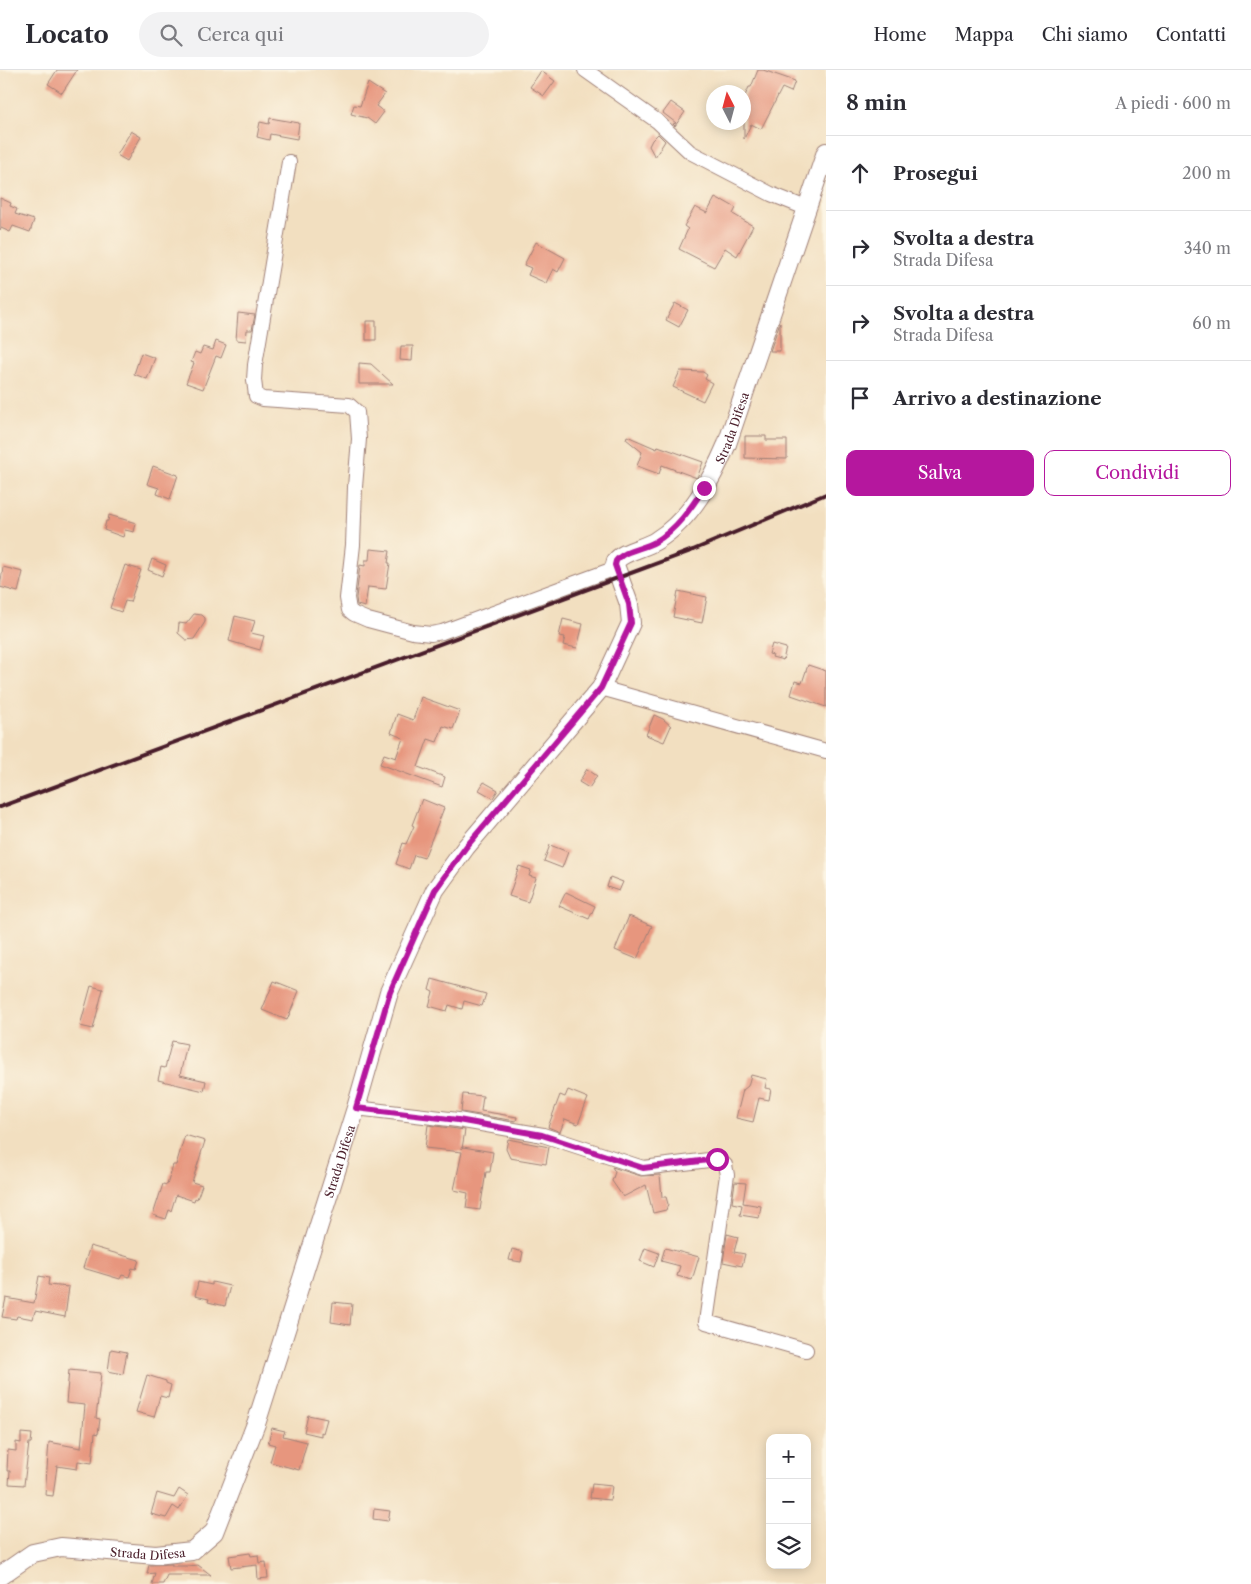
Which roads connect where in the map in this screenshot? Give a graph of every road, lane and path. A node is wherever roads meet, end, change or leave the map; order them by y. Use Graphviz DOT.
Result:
graph roads {
  1 [pos="585,70"];
  2 [pos="826,152"];
  3 [pos="289,162"];
  4 [pos="821,175"];
  5 [pos="806,208"];
  6 [pos="616,568"];
  7 [pos="601,688"];
  8 [pos="826,751"];
  9 [pos="356,1108"];
  10 [pos="806,1350"];
  11 [pos="0,1576"];
  1 -- 5 [label="street"];
  2 -- 4 [label="street, Strada Difesa"];
  3 -- 6 [label="street"];
  4 -- 5 [label="street, Strada Difesa"];
  5 -- 6 [label="street, Strada Difesa"];
  6 -- 7 [label="street, Strada Difesa"];
  7 -- 8 [label="street"];
  7 -- 9 [label="street, Strada Difesa"];
  9 -- 10 [label="street"];
  9 -- 11 [label="street, Strada Difesa"];
}
